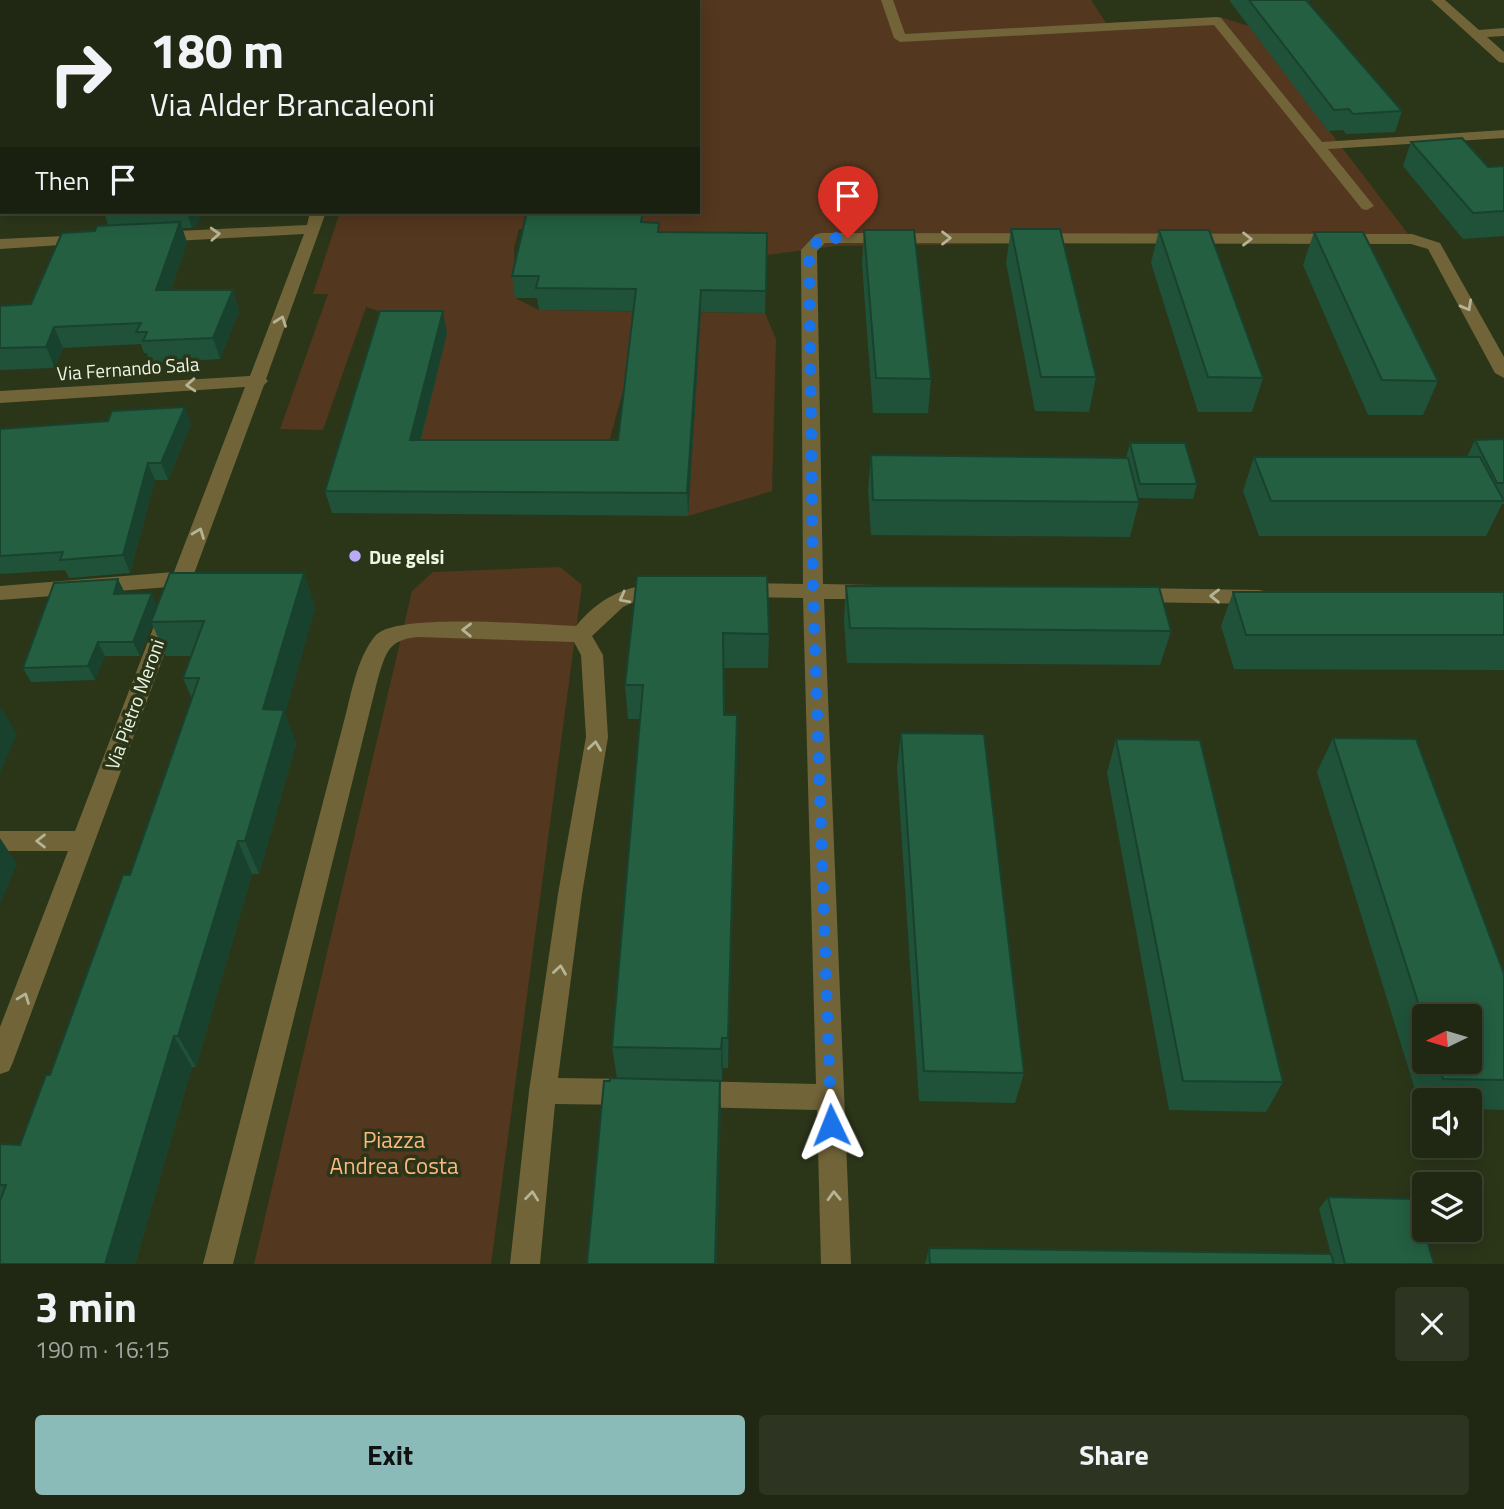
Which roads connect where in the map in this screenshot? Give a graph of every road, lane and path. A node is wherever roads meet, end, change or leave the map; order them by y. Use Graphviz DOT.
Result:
graph roads {
  1 [pos="887,0"];
  2 [pos="1437,0"];
  3 [pos="1504,32"];
  4 [pos="1476,34"];
  5 [pos="1504,59"];
  6 [pos="1504,134"];
  7 [pos="1318,146"];
  8 [pos="1367,206"];
  9 [pos="316,220"];
  10 [pos="139,238"];
  11 [pos="97,240"];
  12 [pos="0,244"];
  13 [pos="1504,373"];
  14 [pos="259,381"];
  15 [pos="0,397"];
  16 [pos="181,579"];
  17 [pos="678,589"];
  18 [pos="718,589"];
  19 [pos="813,591"];
  20 [pos="896,592"];
  21 [pos="0,593"];
  22 [pos="1117,595"];
  23 [pos="1283,597"];
  24 [pos="581,635"];
  25 [pos="0,841"];
  26 [pos="83,841"];
  27 [pos="0,1062"];
  28 [pos="544,1091"];
  29 [pos="831,1097"];
  30 [pos="218,1264"];
  31 [pos="525,1264"];
  32 [pos="836,1264"];
  1 -- 7 [label="lane"];
  2 -- 4 [label="street"];
  3 -- 4 [label="street"];
  4 -- 5 [label="street"];
  6 -- 7 [label="lane"];
  7 -- 8 [label="lane"];
  10 -- 9 [label="street, one-way"];
  14 -- 9 [label="street, Via Pietro Meroni, one-way"];
  11 -- 12 [label="street"];
  19 -- 13 [label="street, one-way"];
  14 -- 15 [label="street, Via Fernando Sala, one-way"];
  16 -- 14 [label="street, Via Pietro Meroni, one-way"];
  16 -- 21 [label="street"];
  16 -- 26 [label="street, Via Pietro Meroni"];
  17 -- 24 [label="street, one-way"];
  18 -- 19 [label="street"];
  19 -- 20 [label="street"];
  19 -- 29 [label="street"];
  23 -- 22 [label="street, one-way"];
  28 -- 24 [label="street, one-way"];
  24 -- 30 [label="street, one-way"];
  26 -- 25 [label="street, one-way"];
  27 -- 26 [label="street, Via Pietro Meroni, one-way"];
  28 -- 29 [label="street"];
  31 -- 28 [label="street, one-way"];
  32 -- 29 [label="street, one-way"];
}
